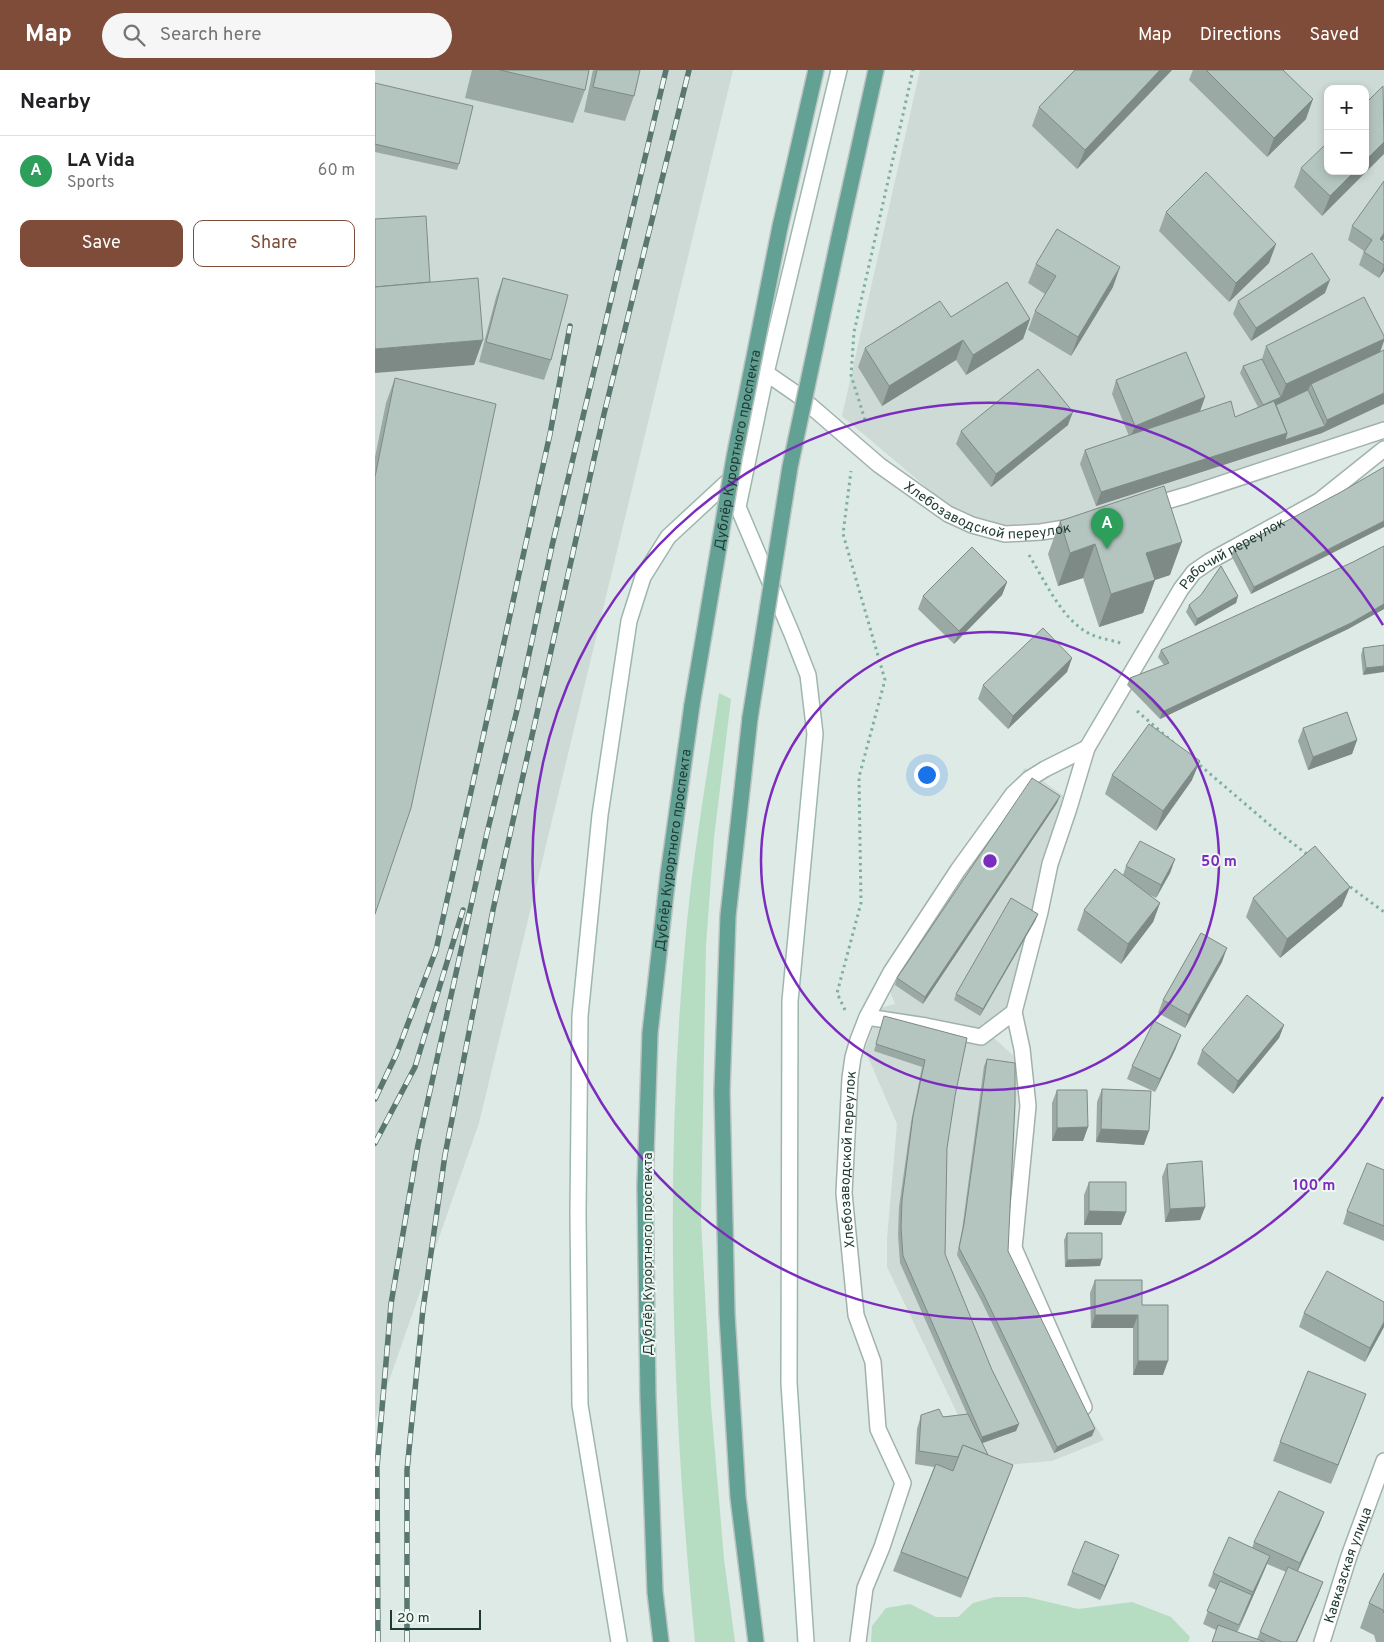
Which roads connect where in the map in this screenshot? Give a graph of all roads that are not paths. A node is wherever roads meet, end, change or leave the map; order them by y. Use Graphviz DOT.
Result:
graph roads {
  1 [pos="816,70"];
  2 [pos="839,70"];
  3 [pos="877,70"];
  4 [pos="766,373"];
  5 [pos="1384,430"];
  6 [pos="1384,449"];
  7 [pos="746,464"];
  8 [pos="1133,510"];
  9 [pos="1087,523"];
  10 [pos="1087,748"];
  11 [pos="1014,1012"];
  12 [pos="867,1018"];
  13 [pos="1084,1407"];
  14 [pos="1384,1461"];
  15 [pos="619,1642"];
  16 [pos="661,1642"];
  17 [pos="756,1642"];
  18 [pos="806,1642"];
  19 [pos="858,1642"];
  20 [pos="1322,1642"];
  1 -- 16 [label="main road, Дублёр Курортного проспекта, bridge"];
  2 -- 4 [label="main road"];
  3 -- 17 [label="main road, bridge"];
  4 -- 7 [label="main road"];
  4 -- 9 [label="main road, Хлебозаводской переулок"];
  5 -- 8 [label="main road"];
  6 -- 10 [label="main road, Рабочий переулок"];
  7 -- 15 [label="main road"];
  7 -- 18 [label="main road"];
  10 -- 11 [label="main road"];
  10 -- 12 [label="main road, Хлебозаводской переулок"];
  11 -- 12 [label="main road"];
  11 -- 13 [label="main road"];
  12 -- 19 [label="main road, Хлебозаводской переулок"];
  14 -- 20 [label="main road, Кавказская улица"];
}
